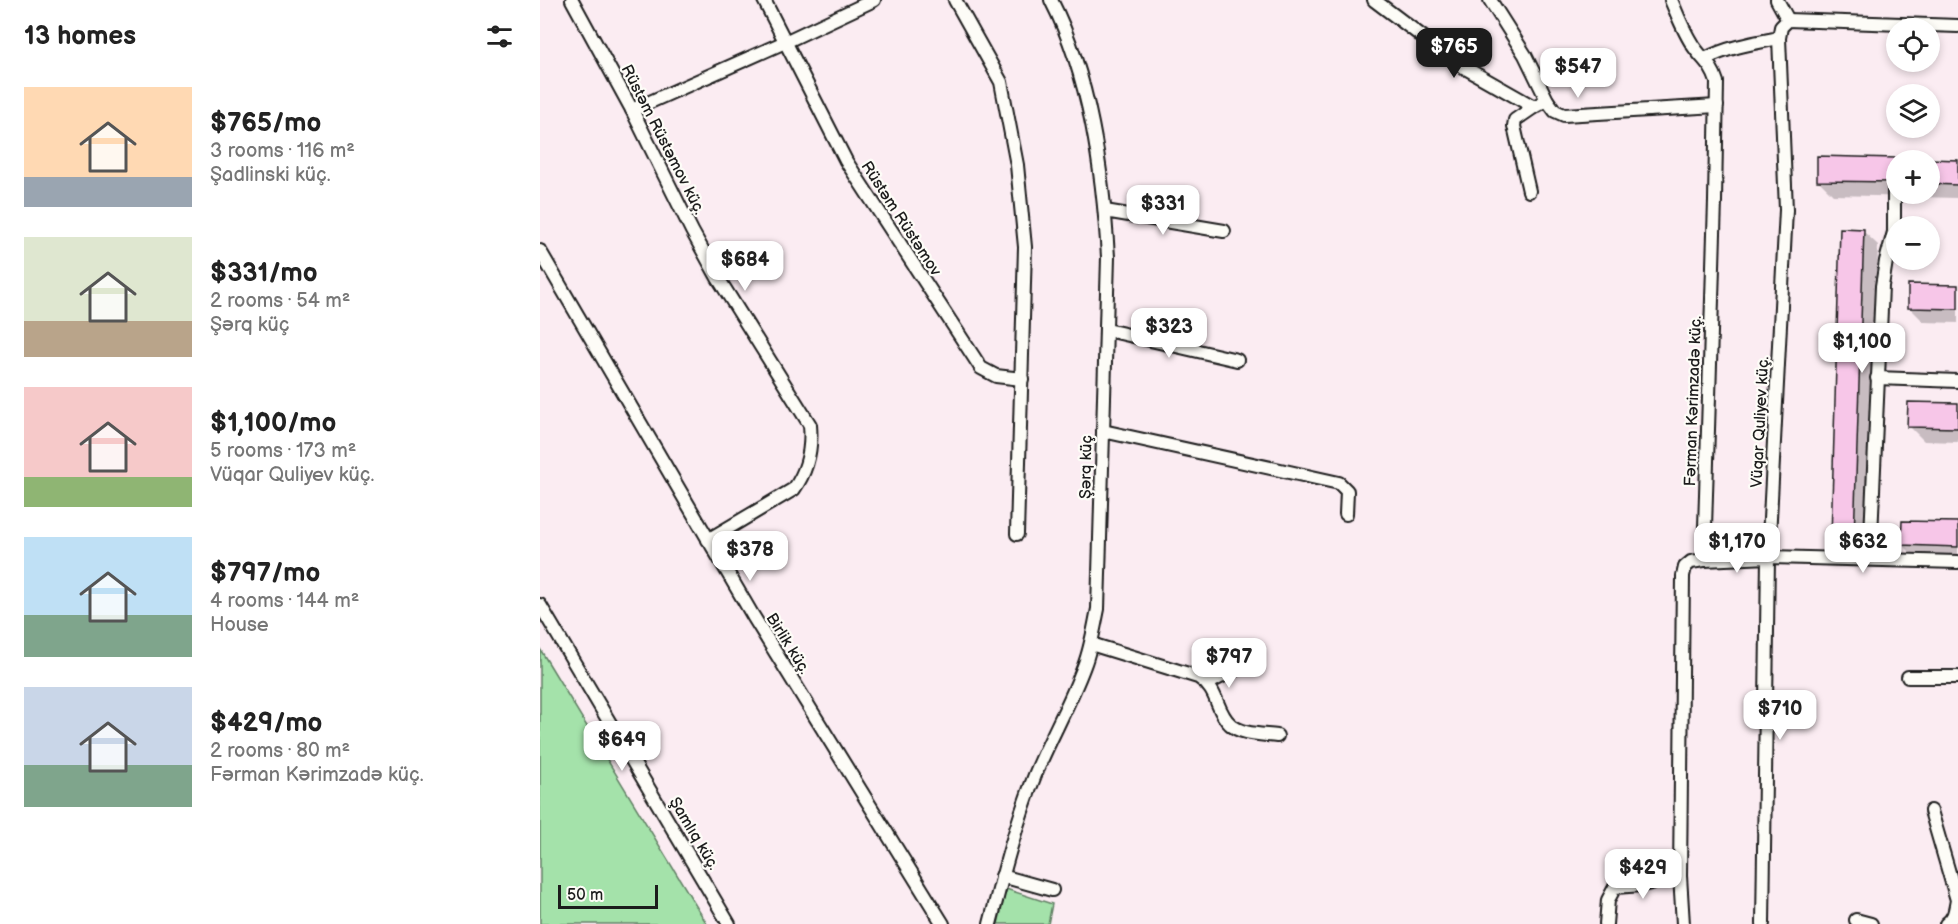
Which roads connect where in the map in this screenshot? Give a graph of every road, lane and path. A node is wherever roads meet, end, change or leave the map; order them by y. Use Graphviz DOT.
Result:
graph roads {
  1 [pos="572,0"];
  2 [pos="764,0"];
  3 [pos="874,0"];
  4 [pos="955,0"];
  5 [pos="1051,0"];
  6 [pos="1374,0"];
  7 [pos="1490,0"];
  8 [pos="1671,0"];
  9 [pos="1777,0"];
  10 [pos="1788,20"];
  11 [pos="1958,26"];
  12 [pos="1779,38"];
  13 [pos="785,42"];
  14 [pos="1705,59"];
  15 [pos="1547,100"];
  16 [pos="1717,106"];
  17 [pos="1534,107"];
  18 [pos="632,110"];
  19 [pos="1529,190"];
  20 [pos="1894,204"];
  21 [pos="1106,211"];
  22 [pos="1224,231"];
  23 [pos="540,251"];
  24 [pos="1107,330"];
  25 [pos="1237,360"];
  26 [pos="1877,378"];
  27 [pos="1022,379"];
  28 [pos="1958,381"];
  29 [pos="1103,430"];
  30 [pos="1346,514"];
  31 [pos="1017,534"];
  32 [pos="708,540"];
  33 [pos="1768,557"];
  34 [pos="1870,559"];
  35 [pos="1704,560"];
  36 [pos="1958,562"];
  37 [pos="540,605"];
  38 [pos="1091,644"];
  39 [pos="1236,669"];
  40 [pos="1908,677"];
  41 [pos="1958,677"];
  42 [pos="1209,683"];
  43 [pos="1277,736"];
  44 [pos="1931,811"];
  45 [pos="1002,876"];
  46 [pos="1680,876"];
  47 [pos="1052,890"];
  48 [pos="1856,920"];
  49 [pos="729,924"];
  50 [pos="943,924"];
  51 [pos="990,924"];
  52 [pos="1606,924"];
  53 [pos="1683,924"];
  54 [pos="1763,924"];
  55 [pos="1871,924"];
  56 [pos="1946,924"];
  1 -- 18 [label="street, Rüstəm Rüstəmov küç."];
  2 -- 13 [label="street, Rüstəm Rüstəmov"];
  3 -- 13 [label="street"];
  4 -- 27 [label="street"];
  5 -- 21 [label="street, Şərq küç"];
  6 -- 17 [label="street"];
  7 -- 15 [label="street"];
  8 -- 14 [label="street, Fərman Kərimzadə küç."];
  9 -- 10 [label="street"];
  10 -- 11 [label="street"];
  10 -- 12 [label="street, Vüqar Quliyev küç."];
  12 -- 14 [label="street"];
  12 -- 33 [label="street, Vüqar Quliyev küç."];
  13 -- 18 [label="street"];
  13 -- 27 [label="street, Rüstəm Rüstəmov"];
  14 -- 16 [label="street, Fərman Kərimzadə küç."];
  15 -- 16 [label="street"];
  15 -- 17 [label="street"];
  16 -- 35 [label="street, Fərman Kərimzadə küç."];
  17 -- 19 [label="street"];
  18 -- 32 [label="street, Rüstəm Rüstəmov küç."];
  20 -- 26 [label="street"];
  21 -- 22 [label="street"];
  21 -- 24 [label="street, Şərq küç"];
  23 -- 32 [label="street, Birlik küç."];
  24 -- 25 [label="street"];
  24 -- 29 [label="street, Şərq küç"];
  26 -- 28 [label="street"];
  26 -- 34 [label="street"];
  27 -- 31 [label="street"];
  29 -- 30 [label="street"];
  29 -- 38 [label="street, Şərq küç"];
  32 -- 50 [label="street, Birlik küç."];
  33 -- 34 [label="street"];
  33 -- 35 [label="street"];
  33 -- 54 [label="street, Vüqar Quliyev küç."];
  34 -- 36 [label="street"];
  35 -- 46 [label="street"];
  37 -- 49 [label="street, Şamlıq küç."];
  38 -- 42 [label="street"];
  38 -- 45 [label="street, Şərq küç"];
  39 -- 42 [label="street"];
  40 -- 41 [label="street"];
  42 -- 43 [label="street"];
  44 -- 56 [label="street"];
  45 -- 47 [label="street"];
  45 -- 51 [label="street, Şərq küç"];
  46 -- 52 [label="street"];
  46 -- 53 [label="street"];
  48 -- 55 [label="street"];
}
